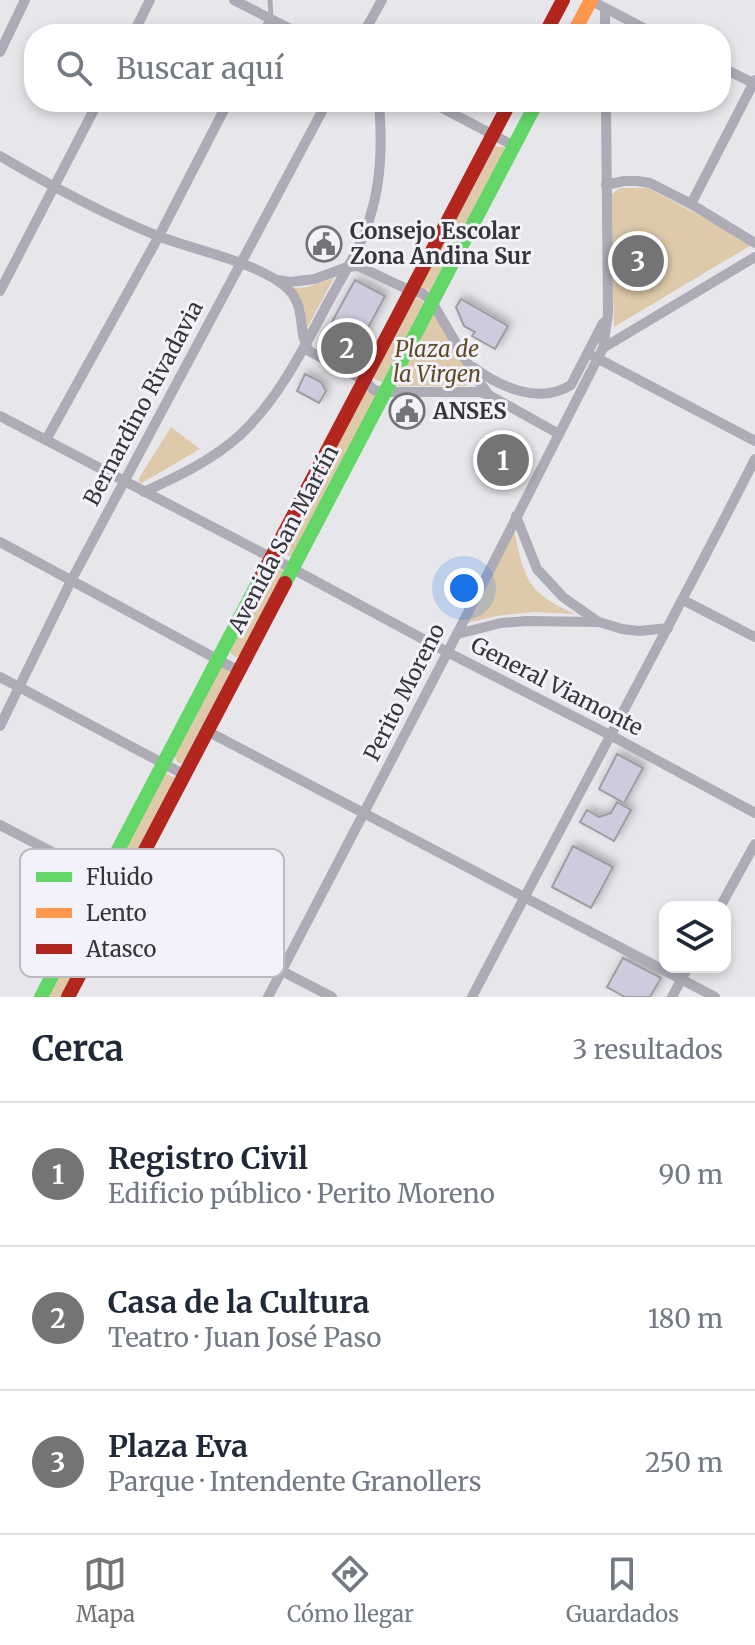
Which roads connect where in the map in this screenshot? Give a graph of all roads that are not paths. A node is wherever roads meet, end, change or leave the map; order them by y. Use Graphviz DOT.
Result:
graph roads {
  1 [pos="25,0"];
  2 [pos="150,0"];
  3 [pos="234,0"];
  4 [pos="270,0"];
  5 [pos="382,0"];
  6 [pos="563,0"];
  7 [pos="590,0"];
  8 [pos="605,9"];
  9 [pos="271,19"];
  10 [pos="138,24"];
  11 [pos="268,24"];
  12 [pos="281,24"];
  13 [pos="369,24"];
  14 [pos="550,24"];
  15 [pos="578,24"];
  16 [pos="605,24"];
  17 [pos="635,24"];
  18 [pos="0,52"];
  19 [pos="731,72"];
  20 [pos="754,83"];
  21 [pos="93,112"];
  22 [pos="223,112"];
  23 [pos="322,112"];
  24 [pos="379,112"];
  25 [pos="449,112"];
  26 [pos="505,112"];
  27 [pos="532,112"];
  28 [pos="606,112"];
  29 [pos="492,135"];
  30 [pos="514,146"];
  31 [pos="0,156"];
  32 [pos="606,185"];
  33 [pos="55,189"];
  34 [pos="691,204"];
  35 [pos="159,236"];
  36 [pos="755,243"];
  37 [pos="755,257"];
  38 [pos="240,264"];
  39 [pos="347,267"];
  40 [pos="276,280"];
  41 [pos="0,291"];
  42 [pos="411,291"];
  43 [pos="432,302"];
  44 [pos="608,314"];
  45 [pos="305,345"];
  46 [pos="587,353"];
  47 [pos="600,353"];
  48 [pos="468,364"];
  49 [pos="364,380"];
  50 [pos="385,392"];
  51 [pos="489,395"];
  52 [pos="0,416"];
  53 [pos="559,434"];
  54 [pos="46,440"];
  55 [pos="755,441"];
  56 [pos="755,459"];
  57 [pos="124,481"];
  58 [pos="144,492"];
  59 [pos="516,516"];
  60 [pos="0,542"];
  61 [pos="271,558"];
  62 [pos="293,569"];
  63 [pos="71,581"];
  64 [pos="683,600"];
  65 [pos="599,622"];
  66 [pos="668,628"];
  67 [pos="457,634"];
  68 [pos="755,637"];
  69 [pos="447,652"];
  70 [pos="218,659"];
  71 [pos="239,671"];
  72 [pos="0,677"];
  73 [pos="19,688"];
  74 [pos="0,726"];
  75 [pos="207,731"];
  76 [pos="610,735"];
  77 [pos="163,764"];
  78 [pos="185,775"];
  79 [pos="364,813"];
  80 [pos="755,813"];
  81 [pos="0,825"];
  82 [pos="755,844"];
  83 [pos="45,849"];
  84 [pos="118,849"];
  85 [pos="146,849"];
  86 [pos="524,897"];
  87 [pos="723,901"];
  88 [pos="284,967"];
  89 [pos="284,972"];
  90 [pos="684,973"];
  91 [pos="51,977"];
  92 [pos="78,977"];
  93 [pos="279,977"];
  94 [pos="681,979"];
  95 [pos="41,997"];
  96 [pos="68,997"];
  97 [pos="268,997"];
  98 [pos="332,997"];
  99 [pos="472,997"];
  100 [pos="672,997"];
  101 [pos="715,997"];
  1 -- 18 [label="street"];
  2 -- 10 [label="street"];
  3 -- 9 [label="street"];
  4 -- 9 [label="lane"];
  5 -- 13 [label="street"];
  6 -- 14 [label="main road"];
  7 -- 8 [label="street"];
  7 -- 15 [label="main road"];
  8 -- 16 [label="street"];
  8 -- 17 [label="street"];
  9 -- 11 [label="street"];
  9 -- 12 [label="street"];
  19 -- 20 [label="street"];
  20 -- 34 [label="street"];
  21 -- 33 [label="street"];
  22 -- 35 [label="street"];
  23 -- 38 [label="street, Bernardino Rivadavia"];
  24 -- 39 [label="street"];
  25 -- 29 [label="street"];
  26 -- 29 [label="main road, Avenida San Martín"];
  27 -- 30 [label="main road, Avenida San Martín"];
  28 -- 32 [label="street"];
  29 -- 30 [label="street"];
  29 -- 42 [label="main road, Avenida San Martín"];
  30 -- 43 [label="main road, Avenida San Martín"];
  31 -- 33 [label="street"];
  32 -- 34 [label="street"];
  32 -- 44 [label="street"];
  33 -- 35 [label="street"];
  33 -- 41 [label="street"];
  34 -- 36 [label="street"];
  35 -- 38 [label="street"];
  35 -- 54 [label="street"];
  37 -- 47 [label="street"];
  38 -- 40 [label="street"];
  38 -- 57 [label="street, Bernardino Rivadavia"];
  39 -- 40 [label="street"];
  39 -- 42 [label="street"];
  39 -- 45 [label="street"];
  40 -- 45 [label="street"];
  42 -- 43 [label="street"];
  42 -- 49 [label="main road, Avenida San Martín"];
  43 -- 48 [label="street"];
  43 -- 50 [label="main road, Avenida San Martín"];
  44 -- 46 [label="street"];
  44 -- 47 [label="street"];
  45 -- 49 [label="street"];
  45 -- 58 [label="street"];
  46 -- 47 [label="street"];
  46 -- 48 [label="street"];
  47 -- 53 [label="street, Perito Moreno"];
  47 -- 55 [label="street"];
  48 -- 51 [label="street"];
  49 -- 50 [label="street"];
  49 -- 61 [label="main road, Avenida San Martín"];
  50 -- 51 [label="street"];
  50 -- 62 [label="main road, Avenida San Martín"];
  51 -- 53 [label="street"];
  52 -- 54 [label="street, General Viamonte"];
  53 -- 59 [label="street, Perito Moreno"];
  54 -- 57 [label="street, General Viamonte"];
  56 -- 64 [label="street"];
  57 -- 58 [label="street, General Viamonte"];
  57 -- 63 [label="street, Bernardino Rivadavia"];
  58 -- 61 [label="street, General Viamonte"];
  59 -- 65 [label="street"];
  59 -- 67 [label="street, Perito Moreno"];
  60 -- 63 [label="street"];
  61 -- 62 [label="street, General Viamonte"];
  61 -- 70 [label="main road, Avenida San Martín"];
  62 -- 69 [label="street, General Viamonte"];
  62 -- 71 [label="main road, Avenida San Martín"];
  63 -- 70 [label="street"];
  63 -- 73 [label="street, Bernardino Rivadavia"];
  64 -- 66 [label="street"];
  64 -- 68 [label="street"];
  65 -- 66 [label="street"];
  65 -- 67 [label="street"];
  66 -- 76 [label="street"];
  67 -- 69 [label="street, Perito Moreno"];
  69 -- 76 [label="street, General Viamonte"];
  69 -- 79 [label="street, Perito Moreno"];
  70 -- 71 [label="street"];
  70 -- 77 [label="main road, Avenida San Martín"];
  71 -- 75 [label="main road, Avenida San Martín"];
  72 -- 73 [label="street"];
  73 -- 74 [label="street, Bernardino Rivadavia"];
  73 -- 77 [label="street"];
  75 -- 78 [label="main road, Avenida San Martín"];
  75 -- 79 [label="street"];
  76 -- 80 [label="street, General Viamonte"];
  76 -- 86 [label="street"];
  77 -- 78 [label="street"];
  77 -- 84 [label="main road, Avenida San Martín"];
  78 -- 85 [label="main road, Avenida San Martín"];
  79 -- 86 [label="street"];
  79 -- 88 [label="street, Perito Moreno"];
  81 -- 83 [label="street"];
  82 -- 87 [label="street"];
  86 -- 94 [label="street"];
  86 -- 99 [label="street"];
  89 -- 98 [label="street"];
  90 -- 94 [label="street"];
  91 -- 95 [label="main road, Avenida San Martín"];
  92 -- 96 [label="main road, Avenida San Martín"];
  93 -- 97 [label="street, Perito Moreno"];
  94 -- 100 [label="street"];
  94 -- 101 [label="street"];
}
